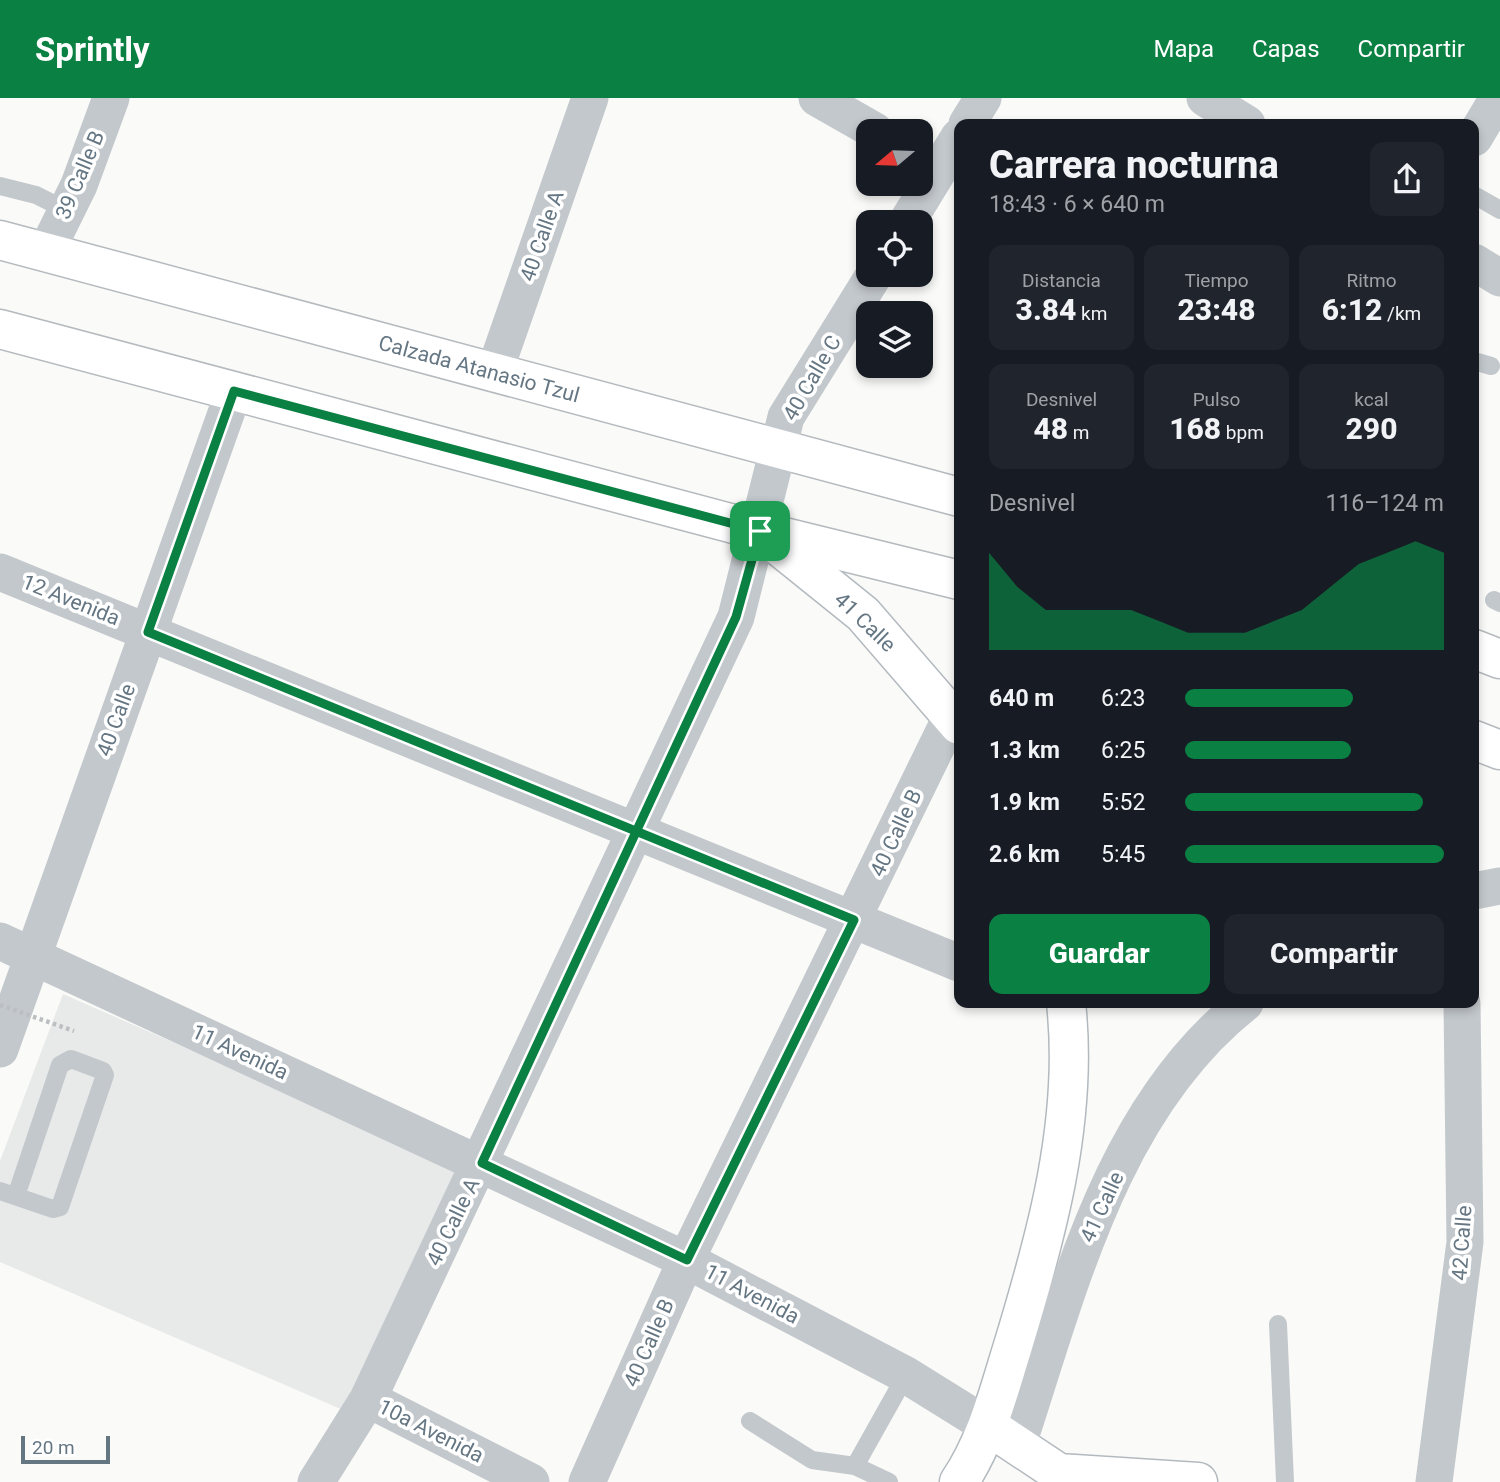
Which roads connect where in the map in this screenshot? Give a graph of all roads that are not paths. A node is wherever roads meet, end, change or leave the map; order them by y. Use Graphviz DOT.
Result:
graph roads {
  1 [pos="111,98"];
  2 [pos="590,98"];
  3 [pos="817,98"];
  4 [pos="983,98"];
  5 [pos="1205,98"];
  6 [pos="1498,98"];
  7 [pos="970,119"];
  8 [pos="1192,119"];
  9 [pos="1239,119"];
  10 [pos="856,120"];
  11 [pos="1479,130"];
  12 [pos="954,146"];
  13 [pos="940,170"];
  14 [pos="0,186"];
  15 [pos="1479,198"];
  16 [pos="915,210"];
  17 [pos="1500,210"];
  18 [pos="66,211"];
  19 [pos="0,240"];
  20 [pos="46,252"];
  21 [pos="1479,265"];
  22 [pos="1500,278"];
  23 [pos="867,287"];
  24 [pos="0,329"];
  25 [pos="1479,362"];
  26 [pos="1491,366"];
  27 [pos="494,373"];
  28 [pos="234,391"];
  29 [pos="779,449"];
  30 [pos="954,496"];
  31 [pos="760,531"];
  32 [pos="0,572"];
  33 [pos="954,579"];
  34 [pos="148,632"];
  35 [pos="1479,651"];
  36 [pos="1500,659"];
  37 [pos="954,719"];
  38 [pos="954,722"];
  39 [pos="1479,742"];
  40 [pos="1500,750"];
  41 [pos="636,831"];
  42 [pos="1500,886"];
  43 [pos="1479,890"];
  44 [pos="854,920"];
  45 [pos="15,949"];
  46 [pos="954,961"];
  47 [pos="1064,1008"];
  48 [pos="1239,1008"];
  49 [pos="1462,1008"];
  50 [pos="0,1049"];
  51 [pos="482,1163"];
  52 [pos="8,1194"];
  53 [pos="687,1260"];
  54 [pos="1278,1324"];
  55 [pos="906,1375"];
  56 [pos="368,1399"];
  57 [pos="750,1420"];
  58 [pos="1003,1435"];
  59 [pos="855,1466"];
  60 [pos="1066,1477"];
  61 [pos="316,1482"];
  62 [pos="531,1482"];
  63 [pos="587,1482"];
  64 [pos="889,1482"];
  65 [pos="959,1482"];
  66 [pos="1198,1482"];
  67 [pos="1284,1482"];
  68 [pos="1434,1482"];
  1 -- 18 [label="street, 39 Calle B"];
  2 -- 27 [label="street, 40 Calle A"];
  3 -- 10 [label="street"];
  4 -- 7 [label="street"];
  5 -- 8 [label="street"];
  5 -- 9 [label="street"];
  6 -- 11 [label="street"];
  12 -- 13 [label="street"];
  13 -- 16 [label="street"];
  14 -- 18 [label="lane"];
  15 -- 17 [label="lane"];
  18 -- 20 [label="street, 39 Calle B"];
  19 -- 20 [label="main road, Calzada Atanasio Tzul"];
  20 -- 27 [label="main road, Calzada Atanasio Tzul"];
  21 -- 22 [label="street"];
  23 -- 29 [label="street, 40 Calle C"];
  24 -- 28 [label="main road"];
  25 -- 26 [label="lane"];
  27 -- 29 [label="main road, Calzada Atanasio Tzul"];
  28 -- 31 [label="main road"];
  28 -- 34 [label="street, 40 Calle"];
  29 -- 30 [label="main road, Calzada Atanasio Tzul"];
  29 -- 31 [label="street, 40 Calle C"];
  31 -- 33 [label="main road"];
  31 -- 37 [label="main road, 41 Calle"];
  31 -- 41 [label="street, 40 Calle A"];
  32 -- 34 [label="street, 12 Avenida"];
  34 -- 41 [label="street, 12 Avenida"];
  34 -- 45 [label="street, 40 Calle"];
  35 -- 36 [label="main road"];
  38 -- 44 [label="street, 40 Calle B"];
  39 -- 40 [label="main road"];
  41 -- 44 [label="street, 12 Avenida"];
  41 -- 51 [label="street, 40 Calle A"];
  42 -- 43 [label="street"];
  44 -- 46 [label="street, 12 Avenida"];
  44 -- 53 [label="street, 40 Calle B"];
  45 -- 50 [label="street, 40 Calle"];
  45 -- 51 [label="street, 11 Avenida"];
  47 -- 58 [label="main road, 41 Calle"];
  48 -- 58 [label="street, 41 Calle"];
  49 -- 68 [label="street, 42 Calle"];
  51 -- 53 [label="street, 11 Avenida"];
  51 -- 56 [label="street, 40 Calle A"];
  52 -- 52 [label="lane"];
  53 -- 55 [label="street, 11 Avenida"];
  53 -- 63 [label="street, 40 Calle B"];
  54 -- 67 [label="lane"];
  55 -- 58 [label="street, 11 Avenida"];
  55 -- 59 [label="lane"];
  56 -- 61 [label="street, 40 Calle A"];
  56 -- 62 [label="street, 10a Avenida"];
  57 -- 59 [label="lane"];
  58 -- 60 [label="main road, 11 Avenida"];
  58 -- 65 [label="main road, 41 Calle"];
  59 -- 64 [label="lane"];
  60 -- 66 [label="main road, 11 Avenida"];
}
